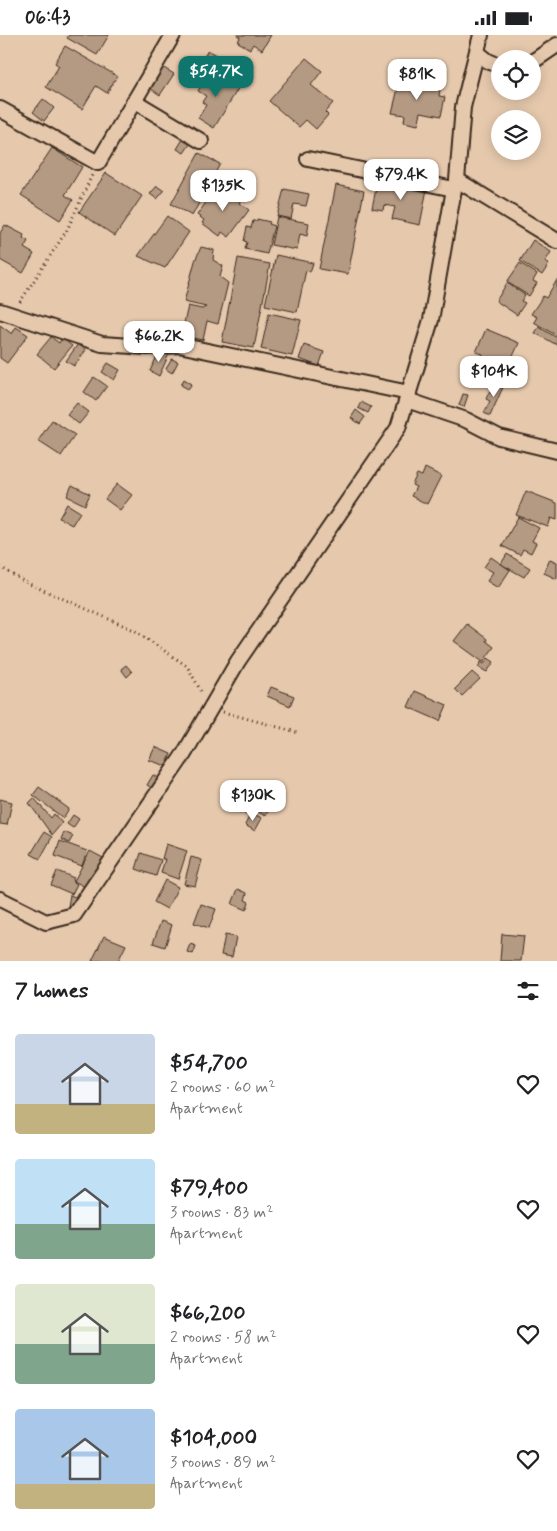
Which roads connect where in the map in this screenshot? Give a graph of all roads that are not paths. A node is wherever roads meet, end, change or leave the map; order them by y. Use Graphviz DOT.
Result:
graph roads {
  1 [pos="173,35"];
  2 [pos="481,35"];
  3 [pos="557,45"];
  4 [pos="478,53"];
  5 [pos="541,56"];
  6 [pos="491,62"];
  7 [pos="134,101"];
  8 [pos="0,109"];
  9 [pos="201,141"];
  10 [pos="308,159"];
  11 [pos="557,241"];
  12 [pos="6,313"];
  13 [pos="408,397"];
  14 [pos="557,451"];
  15 [pos="0,899"];
  1 -- 7 [label="street"];
  2 -- 4 [label="street"];
  3 -- 5 [label="street"];
  4 -- 6 [label="street"];
  4 -- 11 [label="street"];
  7 -- 8 [label="street"];
  7 -- 9 [label="street"];
  10 -- 13 [label="street"];
  12 -- 13 [label="street"];
  13 -- 14 [label="street"];
  13 -- 15 [label="street"];
}
